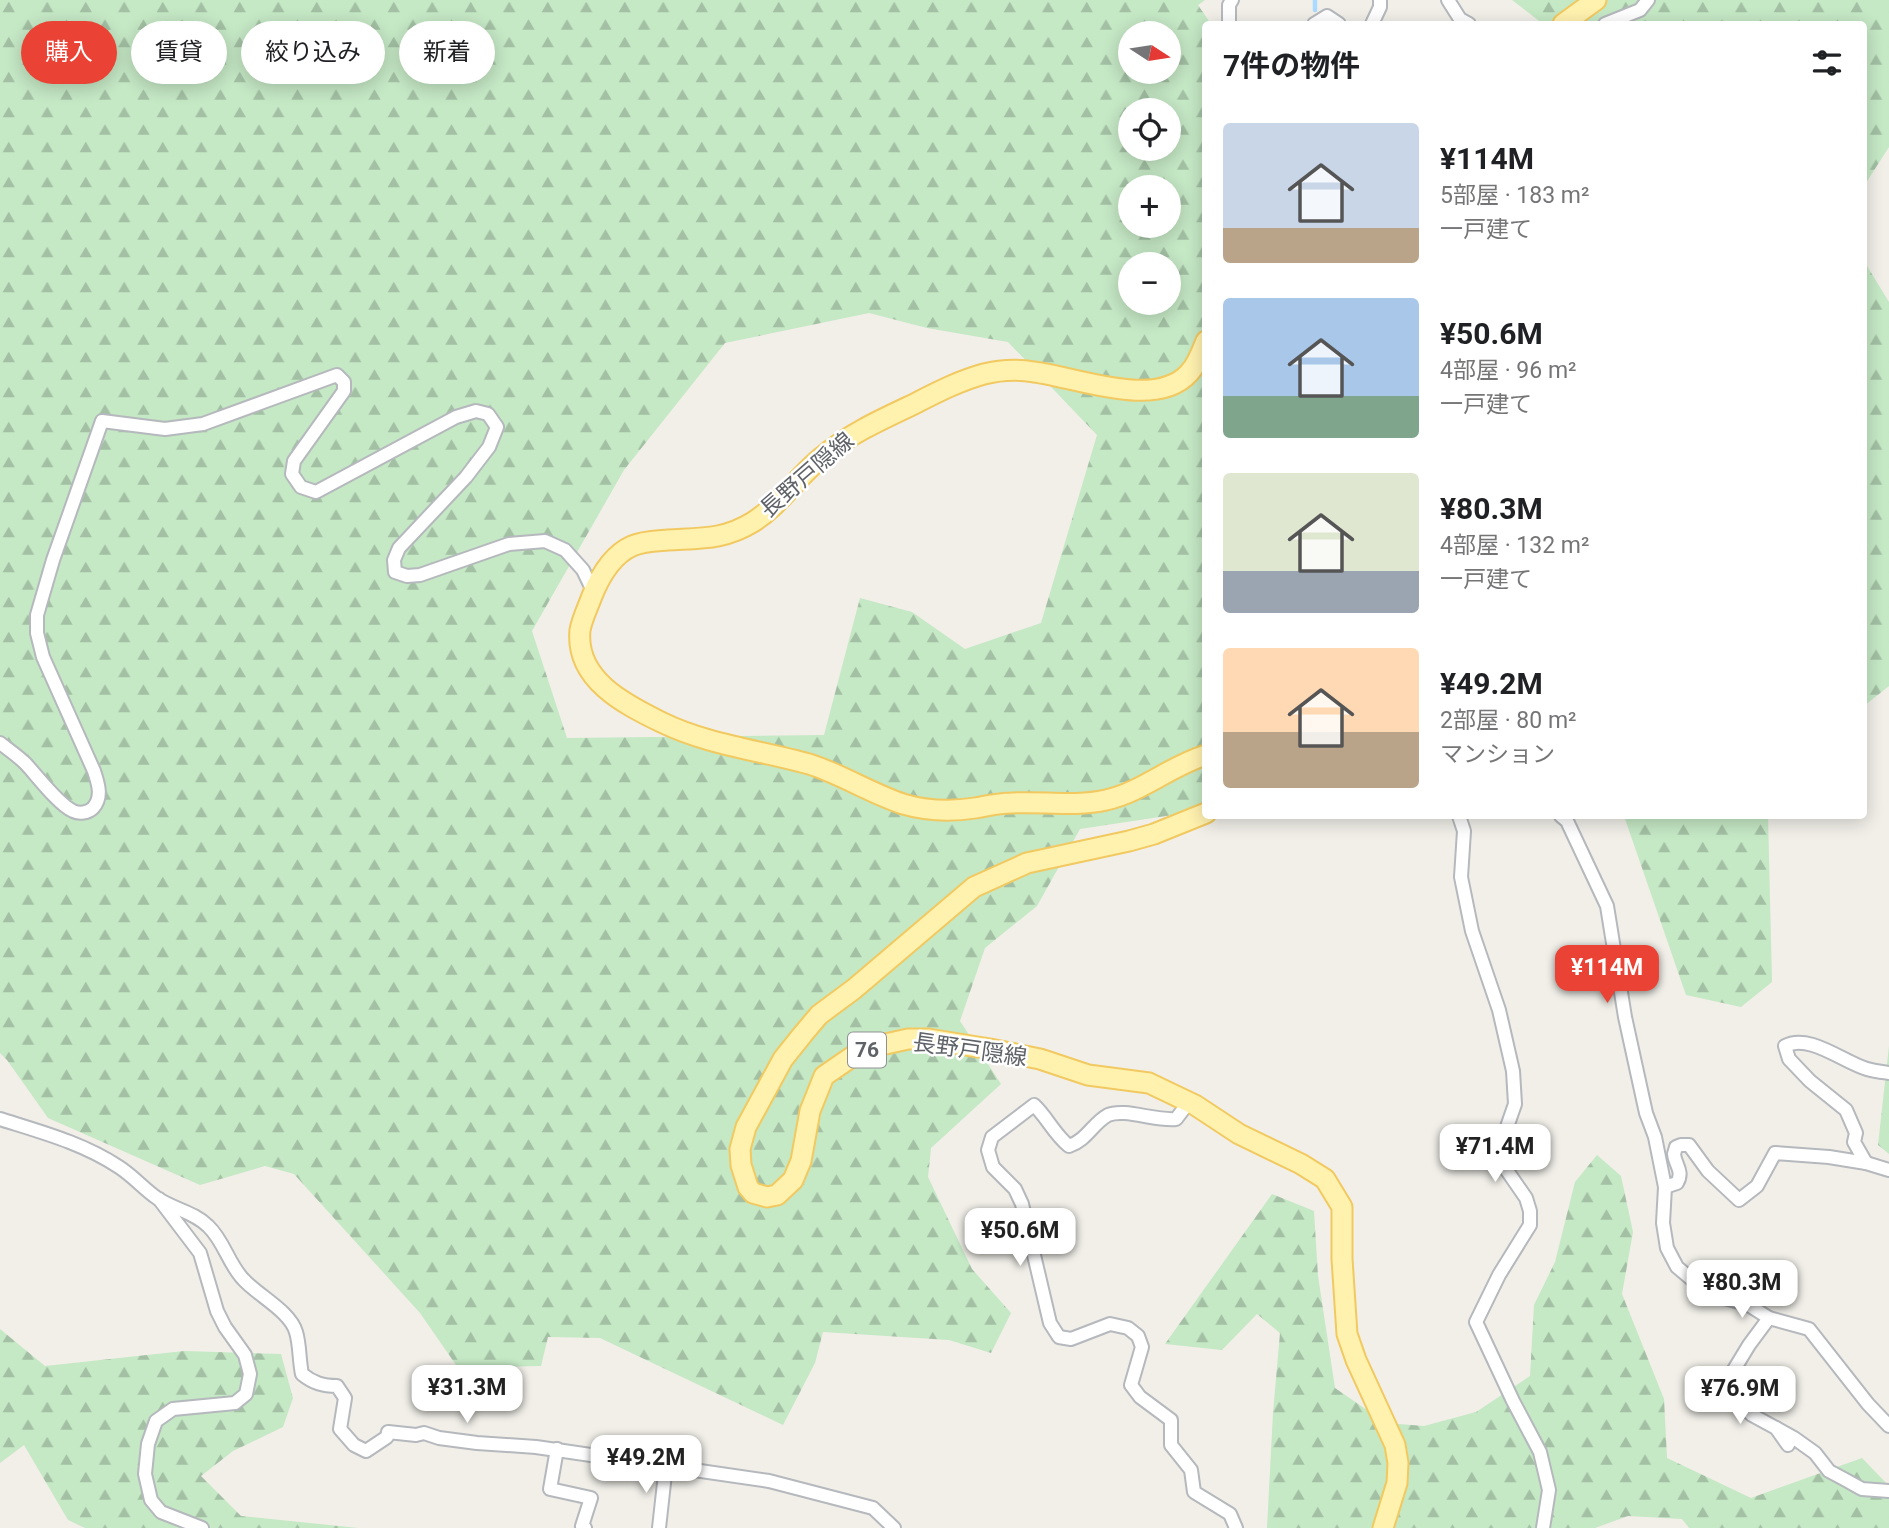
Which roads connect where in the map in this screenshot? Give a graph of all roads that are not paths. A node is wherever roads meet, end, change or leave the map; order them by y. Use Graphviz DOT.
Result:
graph roads {
  1 [pos="1232,0"];
  2 [pos="1380,0"];
  3 [pos="1448,0"];
  4 [pos="1596,0"];
  5 [pos="1648,0"];
  6 [pos="1229,21"];
  7 [pos="1319,21"];
  8 [pos="1334,21"];
  9 [pos="1373,21"];
  10 [pos="1464,21"];
  11 [pos="1567,21"];
  12 [pos="1612,21"];
  13 [pos="1202,349"];
  14 [pos="594,593"];
  15 [pos="0,743"];
  16 [pos="1202,757"];
  17 [pos="1202,815"];
  18 [pos="1460,819"];
  19 [pos="1565,819"];
  20 [pos="1889,1073"];
  21 [pos="1189,1102"];
  22 [pos="0,1119"];
  23 [pos="1866,1163"];
  24 [pos="1889,1170"];
  25 [pos="1665,1187"];
  26 [pos="158,1199"];
  27 [pos="1769,1318"];
  28 [pos="1723,1383"];
  29 [pos="1707,1398"];
  30 [pos="1889,1426"];
  31 [pos="1776,1428"];
  32 [pos="1788,1446"];
  33 [pos="557,1449"];
  34 [pos="666,1465"];
  35 [pos="1889,1490"];
  36 [pos="202,1528"];
  37 [pos="585,1528"];
  38 [pos="659,1528"];
  39 [pos="894,1528"];
  40 [pos="1236,1528"];
  41 [pos="1383,1528"];
  42 [pos="1543,1528"];
  1 -- 6 [label="street"];
  2 -- 9 [label="street"];
  3 -- 10 [label="street"];
  4 -- 11 [label="main road"];
  5 -- 12 [label="street"];
  7 -- 8 [label="street"];
  13 -- 14 [label="main road, 長野戸隠線"];
  14 -- 15 [label="street"];
  14 -- 16 [label="main road, 長野戸隠線"];
  17 -- 21 [label="main road, 長野戸隠線 / 76"];
  18 -- 42 [label="street"];
  19 -- 25 [label="street"];
  20 -- 23 [label="street"];
  21 -- 40 [label="street"];
  21 -- 41 [label="main road, 長野戸隠線 / 76"];
  22 -- 26 [label="street"];
  23 -- 24 [label="street"];
  23 -- 25 [label="street"];
  25 -- 27 [label="street"];
  26 -- 33 [label="street"];
  26 -- 36 [label="street"];
  27 -- 28 [label="street"];
  27 -- 30 [label="street"];
  28 -- 29 [label="street"];
  28 -- 31 [label="street"];
  31 -- 32 [label="street"];
  31 -- 35 [label="street"];
  33 -- 34 [label="street"];
  33 -- 37 [label="street"];
  34 -- 38 [label="street"];
  34 -- 39 [label="street"];
}
